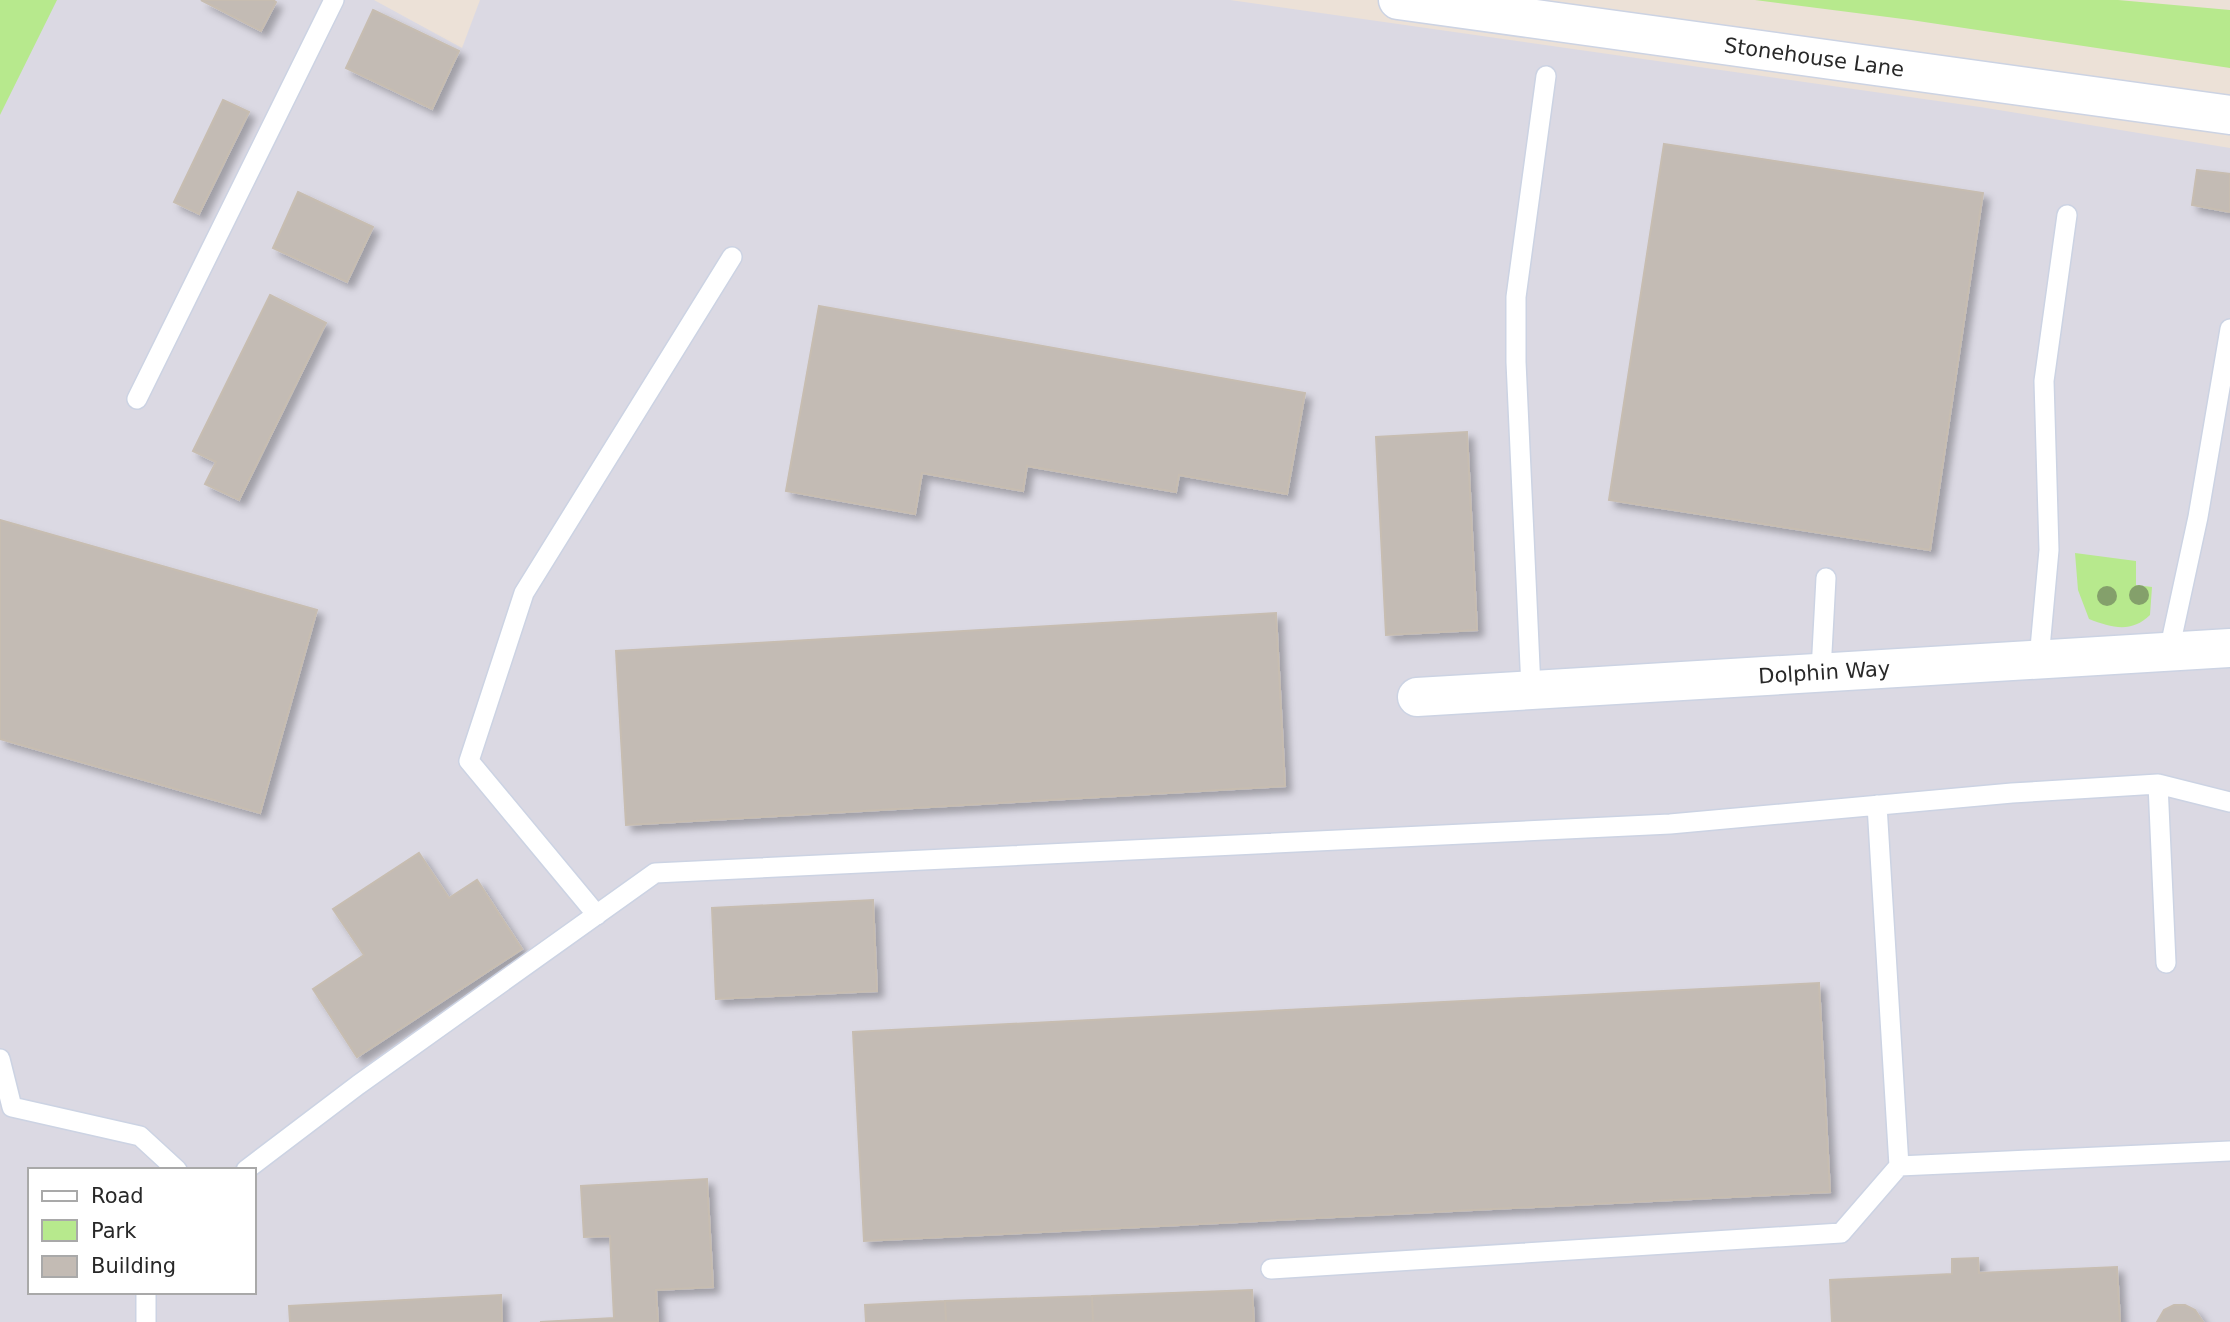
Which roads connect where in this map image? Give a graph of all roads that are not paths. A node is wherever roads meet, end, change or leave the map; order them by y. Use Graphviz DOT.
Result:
graph roads {
  1 [pos="334,0"];
  2 [pos="1398,0"];
  3 [pos="1546,76"];
  4 [pos="2230,115"];
  5 [pos="2067,215"];
  6 [pos="732,257"];
  7 [pos="2230,329"];
  8 [pos="137,399"];
  9 [pos="1826,578"];
  10 [pos="2230,648"];
  11 [pos="2169,651"];
  12 [pos="2039,659"];
  13 [pos="1821,671"];
  14 [pos="1531,688"];
  15 [pos="1417,697"];
  16 [pos="2158,784"];
  17 [pos="2230,802"];
  18 [pos="1877,805"];
  19 [pos="597,915"];
  20 [pos="2166,963"];
  21 [pos="0,1059"];
  22 [pos="2230,1152"];
  23 [pos="1899,1166"];
  24 [pos="175,1168"];
  25 [pos="249,1168"];
  26 [pos="1271,1269"];
  27 [pos="146,1294"];
  28 [pos="146,1322"];
  1 -- 8 [label="lane"];
  2 -- 4 [label="street, Stonehouse Lane"];
  3 -- 14 [label="lane"];
  5 -- 12 [label="lane"];
  6 -- 19 [label="lane"];
  7 -- 11 [label="lane"];
  9 -- 13 [label="lane"];
  10 -- 11 [label="street, Dolphin Way"];
  11 -- 12 [label="street, Dolphin Way"];
  12 -- 13 [label="street, Dolphin Way"];
  13 -- 14 [label="street, Dolphin Way"];
  14 -- 15 [label="street, Dolphin Way"];
  16 -- 17 [label="lane"];
  16 -- 18 [label="lane"];
  16 -- 20 [label="lane"];
  18 -- 19 [label="lane"];
  18 -- 23 [label="lane"];
  19 -- 25 [label="lane"];
  21 -- 24 [label="lane"];
  22 -- 23 [label="lane"];
  23 -- 26 [label="lane"];
  27 -- 28 [label="lane"];
}
